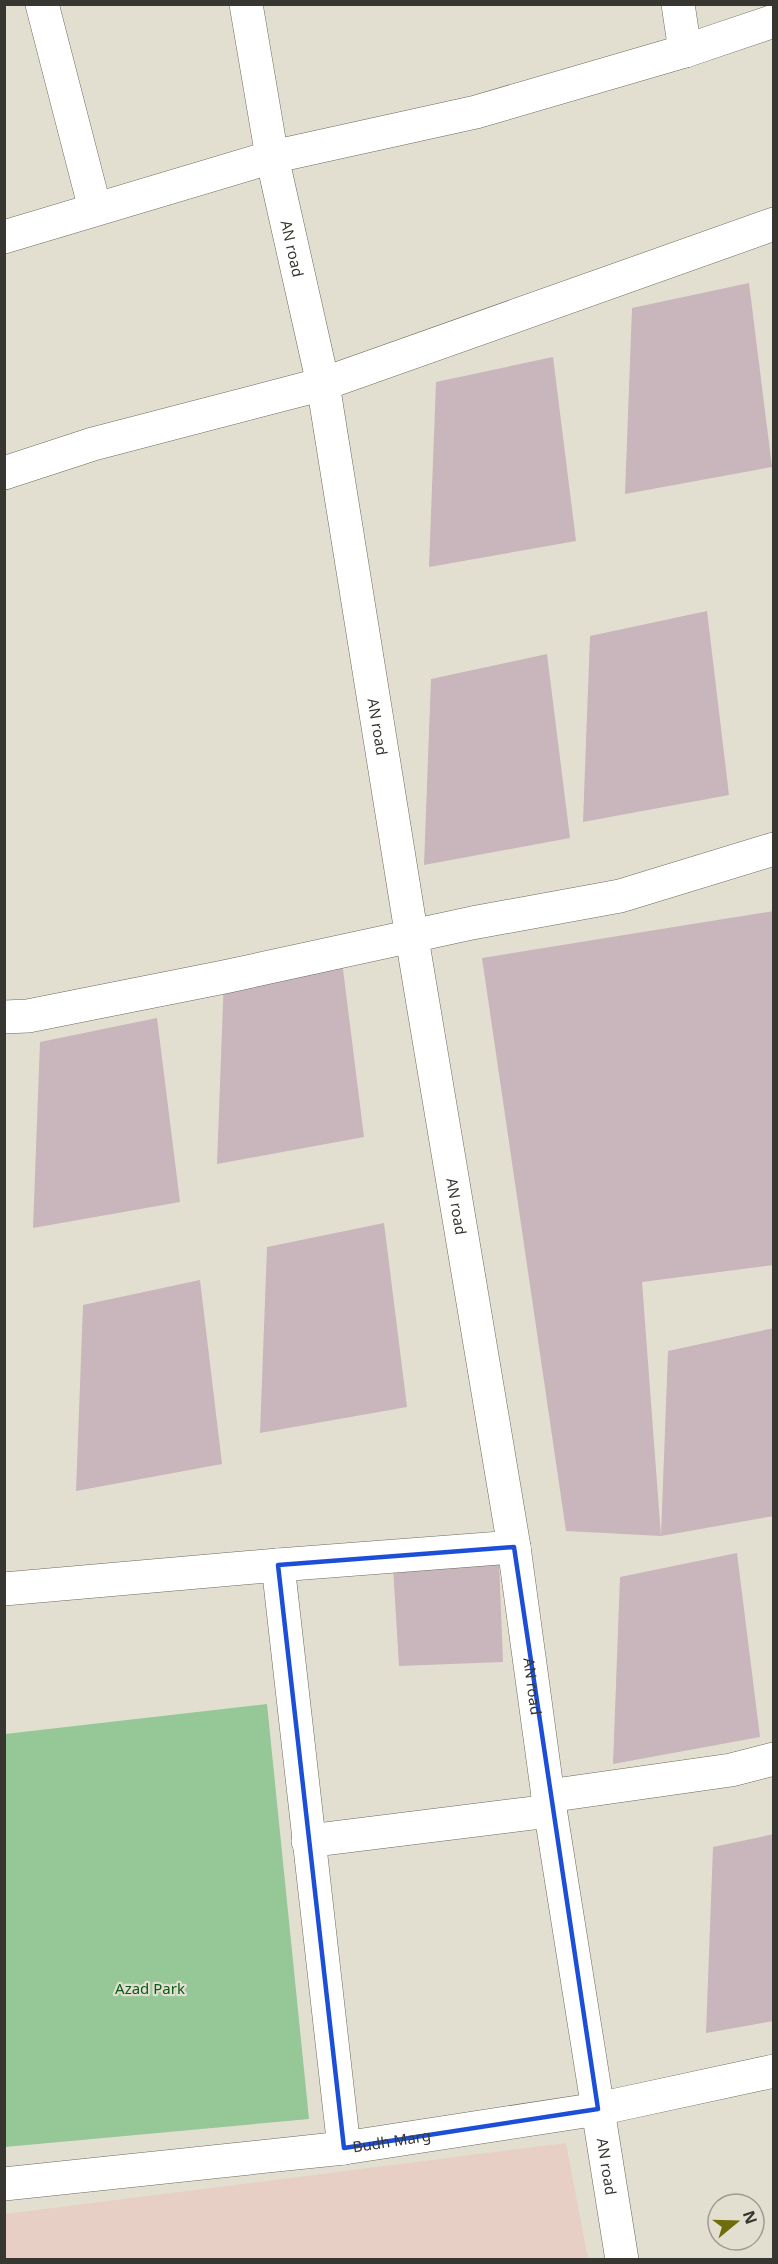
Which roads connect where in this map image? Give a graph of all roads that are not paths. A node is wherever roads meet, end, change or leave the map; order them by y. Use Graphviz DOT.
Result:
graph roads {
  1 [pos="42,4"];
  2 [pos="246,4"];
  3 [pos="678,4"];
  4 [pos="774,21"];
  5 [pos="685,51"];
  6 [pos="272,157"];
  7 [pos="95,208"];
  8 [pos="774,224"];
  9 [pos="4,237"];
  10 [pos="323,384"];
  11 [pos="4,473"];
  12 [pos="774,849"];
  13 [pos="411,938"];
  14 [pos="4,1017"];
  15 [pos="514,1546"];
  16 [pos="278,1565"];
  17 [pos="4,1589"];
  18 [pos="774,1759"];
  19 [pos="549,1804"];
  20 [pos="308,1840"];
  21 [pos="774,2071"];
  22 [pos="598,2109"];
  23 [pos="344,2148"];
  24 [pos="4,2184"];
  25 [pos="622,2259"];
  1 -- 7 [label="street"];
  2 -- 6 [label="street, AN road"];
  3 -- 5 [label="street"];
  4 -- 5 [label="street"];
  5 -- 6 [label="street"];
  6 -- 7 [label="street"];
  6 -- 10 [label="street, AN road"];
  7 -- 9 [label="street"];
  8 -- 10 [label="street"];
  10 -- 11 [label="street"];
  10 -- 13 [label="street, AN road"];
  12 -- 13 [label="street"];
  13 -- 14 [label="street"];
  13 -- 15 [label="street, AN road"];
  15 -- 16 [label="street"];
  15 -- 19 [label="street, AN road"];
  16 -- 17 [label="street"];
  16 -- 20 [label="street"];
  18 -- 19 [label="street"];
  19 -- 20 [label="street"];
  19 -- 22 [label="street, AN road"];
  20 -- 23 [label="street"];
  21 -- 22 [label="street, Budh Marg"];
  22 -- 23 [label="street, Budh Marg"];
  22 -- 25 [label="street, AN road"];
  23 -- 24 [label="street, Budh Marg"];
}
